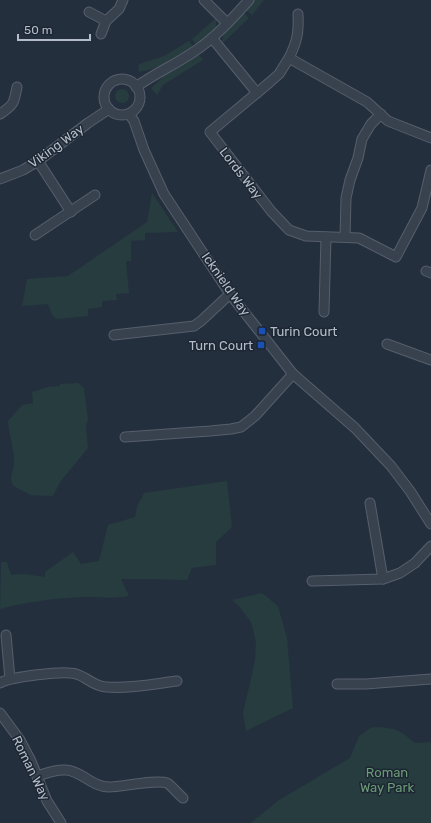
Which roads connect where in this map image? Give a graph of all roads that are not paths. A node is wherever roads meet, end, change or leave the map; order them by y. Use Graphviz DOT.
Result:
graph roads {
  1 [pos="123,0"];
  2 [pos="204,0"];
  3 [pos="249,0"];
  4 [pos="89,12"];
  5 [pos="298,14"];
  6 [pos="106,21"];
  7 [pos="227,23"];
  8 [pos="101,34"];
  9 [pos="212,38"];
  10 [pos="289,58"];
  11 [pos="17,87"];
  12 [pos="136,87"];
  13 [pos="257,93"];
  14 [pos="109,109"];
  15 [pos="0,114"];
  16 [pos="129,114"];
  17 [pos="381,114"];
  18 [pos="431,138"];
  19 [pos="38,161"];
  20 [pos="431,170"];
  21 [pos="0,179"];
  22 [pos="95,195"];
  23 [pos="71,212"];
  24 [pos="35,235"];
  25 [pos="326,237"];
  26 [pos="345,237"];
  27 [pos="230,294"];
  28 [pos="324,312"];
  29 [pos="114,335"];
  30 [pos="387,344"];
  31 [pos="429,359"];
  32 [pos="293,374"];
  33 [pos="125,437"];
  34 [pos="370,503"];
  35 [pos="431,524"];
  36 [pos="431,546"];
  37 [pos="383,579"];
  38 [pos="312,581"];
  39 [pos="6,635"];
  40 [pos="10,679"];
  41 [pos="431,679"];
  42 [pos="177,681"];
  43 [pos="0,683"];
  44 [pos="337,684"];
  45 [pos="1,716"];
  46 [pos="37,776"];
  47 [pos="182,798"];
  48 [pos="61,823"];
  1 -- 6 [label="street"];
  2 -- 7 [label="street"];
  3 -- 7 [label="street"];
  4 -- 6 [label="street"];
  5 -- 10 [label="street, Lords Way"];
  6 -- 8 [label="street"];
  7 -- 9 [label="street"];
  9 -- 12 [label="street"];
  9 -- 13 [label="street"];
  10 -- 13 [label="street, Lords Way"];
  10 -- 17 [label="street"];
  11 -- 15 [label="street"];
  12 -- 14 [label="street"];
  12 -- 16 [label="street"];
  13 -- 25 [label="street, Lords Way"];
  14 -- 16 [label="street"];
  14 -- 19 [label="street, Viking Way"];
  16 -- 27 [label="street, Icknield Way"];
  17 -- 18 [label="street"];
  17 -- 26 [label="street"];
  19 -- 21 [label="street, Viking Way"];
  19 -- 23 [label="street"];
  20 -- 26 [label="street, Lords Way"];
  22 -- 23 [label="street"];
  23 -- 24 [label="street"];
  25 -- 26 [label="street, Lords Way"];
  25 -- 28 [label="street"];
  27 -- 29 [label="street"];
  27 -- 32 [label="street, Icknield Way"];
  30 -- 31 [label="street"];
  32 -- 33 [label="street"];
  32 -- 35 [label="street, Icknield Way"];
  34 -- 37 [label="street"];
  36 -- 37 [label="street"];
  37 -- 38 [label="street"];
  39 -- 40 [label="street"];
  40 -- 42 [label="street"];
  40 -- 43 [label="street"];
  41 -- 44 [label="street"];
  45 -- 46 [label="street, Roman Way"];
  46 -- 47 [label="street"];
  46 -- 48 [label="street, Roman Way"];
}
